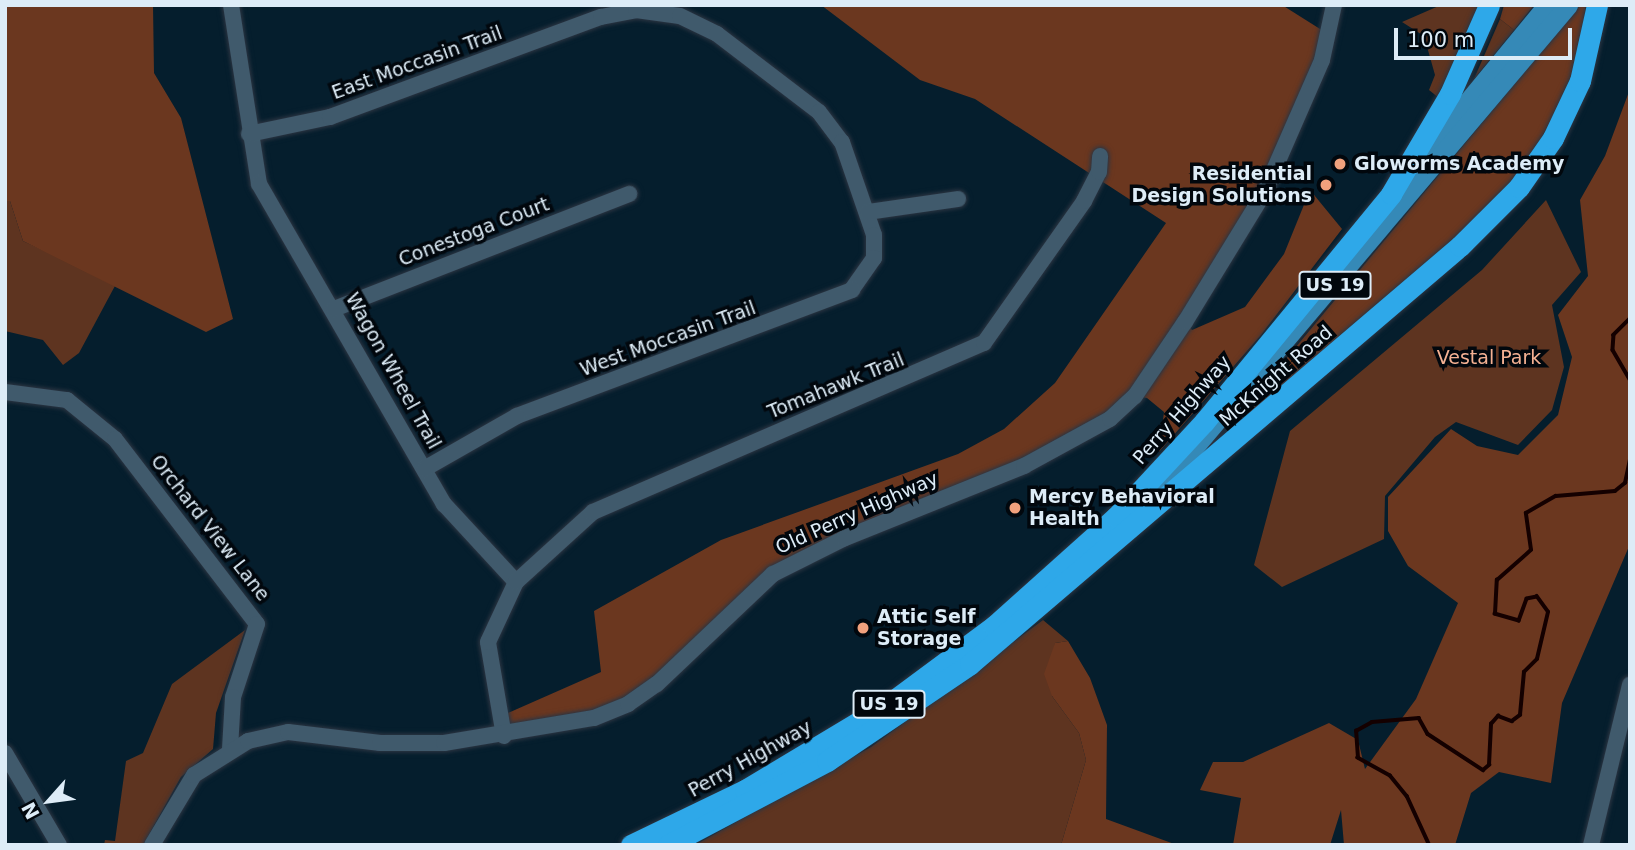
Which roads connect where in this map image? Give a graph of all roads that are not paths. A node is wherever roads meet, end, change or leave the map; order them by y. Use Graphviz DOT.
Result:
graph roads {
  1 [pos="230,5"];
  2 [pos="1334,5"];
  3 [pos="1489,5"];
  4 [pos="1547,5"];
  5 [pos="1568,5"];
  6 [pos="1597,5"];
  7 [pos="636,8"];
  8 [pos="249,134"];
  9 [pos="1100,156"];
  10 [pos="629,194"];
  11 [pos="1391,194"];
  12 [pos="958,199"];
  13 [pos="868,212"];
  14 [pos="334,309"];
  15 [pos="5,392"];
  16 [pos="424,469"];
  17 [pos="1095,559"];
  18 [pos="516,582"];
  19 [pos="1630,685"];
  20 [pos="504,736"];
  21 [pos="230,749"];
  22 [pos="5,753"];
  23 [pos="59,845"];
  24 [pos="152,845"];
  25 [pos="631,845"];
  26 [pos="668,845"];
  27 [pos="1591,845"];
  1 -- 8 [label="street, Wagon Wheel Trail"];
  2 -- 20 [label="street, Old Perry Highway"];
  3 -- 11 [label="highway"];
  4 -- 11 [label="main road, Perry Highway / US 19"];
  5 -- 17 [label="main road, Perry Highway / US 19"];
  6 -- 17 [label="highway, McKnight Road"];
  7 -- 8 [label="street, East Moccasin Trail"];
  7 -- 13 [label="street, West Moccasin Trail"];
  8 -- 14 [label="street, Wagon Wheel Trail"];
  9 -- 18 [label="street, Tomahawk Trail"];
  10 -- 14 [label="street, Conestoga Court"];
  11 -- 25 [label="highway, Perry Highway / US 19"];
  12 -- 13 [label="street"];
  13 -- 16 [label="street, West Moccasin Trail"];
  14 -- 16 [label="street, Wagon Wheel Trail"];
  15 -- 21 [label="street, Orchard View Lane"];
  16 -- 18 [label="street, Wagon Wheel Trail"];
  17 -- 26 [label="highway, Perry Highway / US 19"];
  18 -- 20 [label="street"];
  19 -- 27 [label="street"];
  20 -- 21 [label="street, Old Perry Highway"];
  21 -- 24 [label="street, Old Perry Highway"];
  22 -- 23 [label="street"];
}
